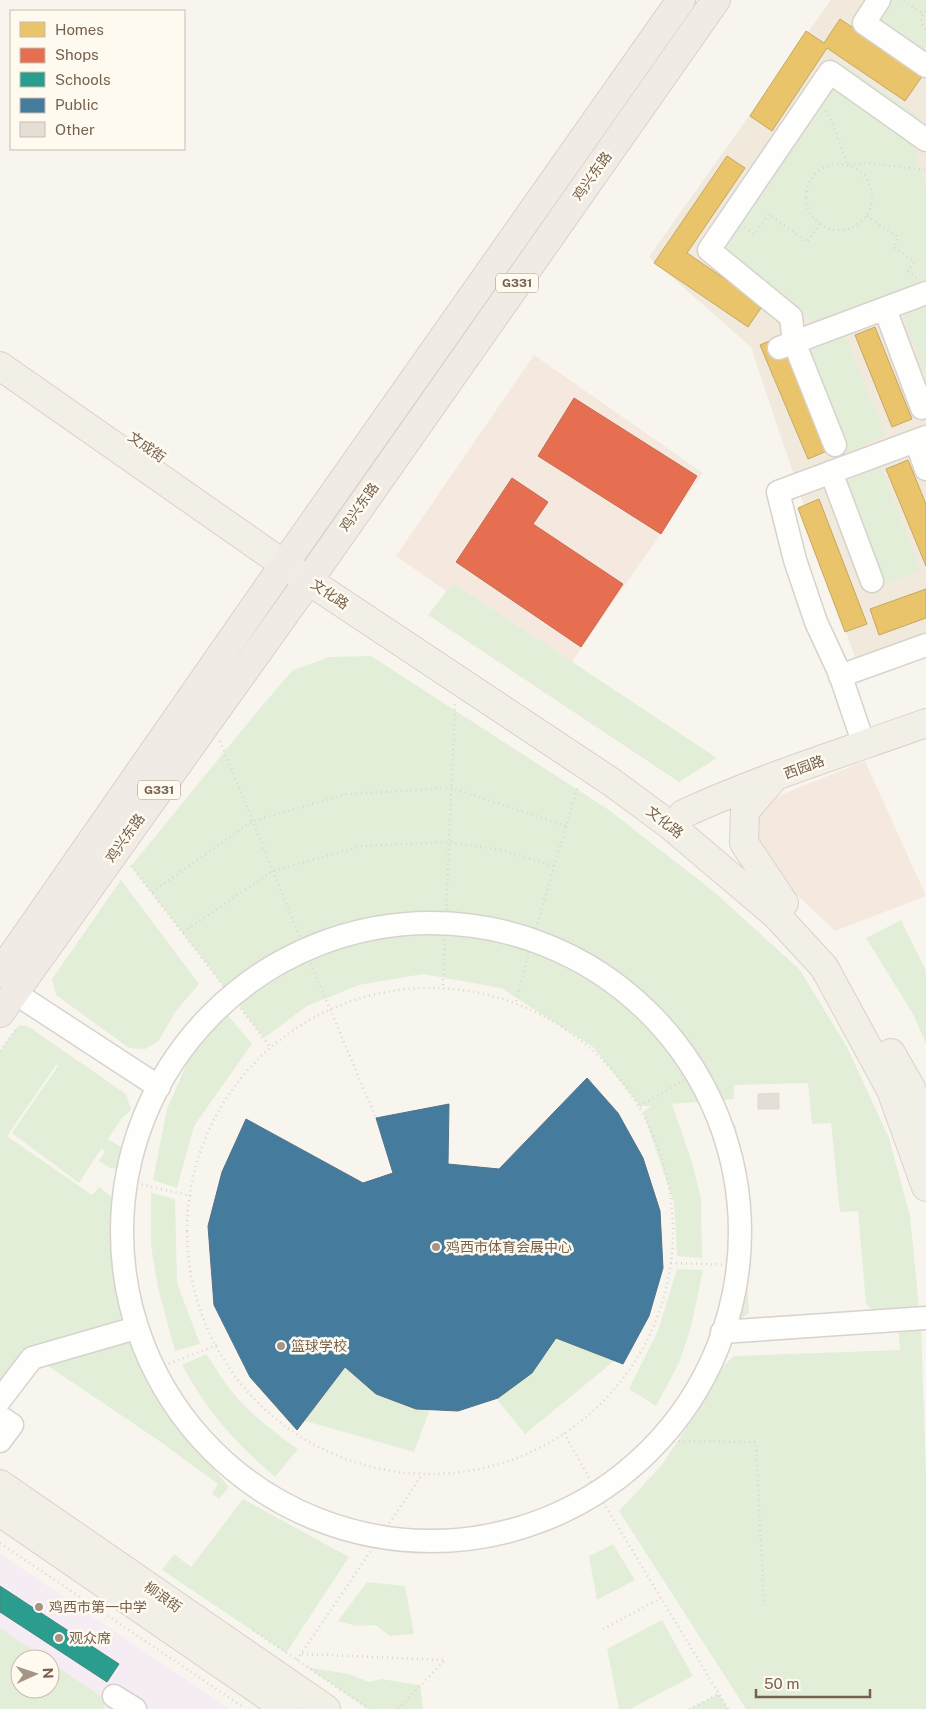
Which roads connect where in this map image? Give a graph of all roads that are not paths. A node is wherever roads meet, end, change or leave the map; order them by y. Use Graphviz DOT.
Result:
graph roads {
  1 [pos="681,0"];
  2 [pos="716,0"];
  3 [pos="878,0"];
  4 [pos="926,66"];
  5 [pos="926,140"];
  6 [pos="923,287"];
  7 [pos="885,309"];
  8 [pos="0,345"];
  9 [pos="786,345"];
  10 [pos="0,366"];
  11 [pos="922,408"];
  12 [pos="921,439"];
  13 [pos="835,445"];
  14 [pos="926,468"];
  15 [pos="831,472"];
  16 [pos="289,557"];
  17 [pos="313,573"];
  18 [pos="872,581"];
  19 [pos="926,644"];
  20 [pos="840,676"];
  21 [pos="926,723"];
  22 [pos="864,745"];
  23 [pos="774,777"];
  24 [pos="677,820"];
  25 [pos="784,902"];
  26 [pos="5,993"];
  27 [pos="159,1087"];
  28 [pos="926,1135"];
  29 [pos="926,1187"];
  30 [pos="926,1318"];
  31 [pos="136,1328"];
  32 [pos="722,1332"];
  33 [pos="0,1400"];
  34 [pos="0,1417"];
  35 [pos="0,1441"];
  36 [pos="0,1484"];
  37 [pos="0,1512"];
  38 [pos="114,1696"];
  39 [pos="135,1709"];
  40 [pos="286,1709"];
  41 [pos="326,1709"];
  1 -- 16 [label="highway, 鸡兴东路 / G331"];
  2 -- 17 [label="highway, 鸡兴东路 / G331"];
  3 -- 4 [label="street"];
  5 -- 9 [label="street"];
  6 -- 7 [label="street"];
  7 -- 9 [label="street"];
  7 -- 11 [label="street"];
  8 -- 16 [label="main road, 文成街"];
  9 -- 13 [label="street"];
  10 -- 16 [label="main road, 文成街"];
  12 -- 14 [label="street"];
  12 -- 15 [label="street"];
  15 -- 18 [label="street"];
  15 -- 20 [label="street"];
  16 -- 17 [label="main road, 文化路"];
  16 -- 26 [label="highway, 鸡兴东路 / G331"];
  17 -- 24 [label="main road, 文化路"];
  17 -- 26 [label="highway, 鸡兴东路 / G331"];
  19 -- 20 [label="street"];
  20 -- 22 [label="street"];
  21 -- 22 [label="main road, 西园路"];
  22 -- 23 [label="main road, 西园路"];
  23 -- 24 [label="main road, 西园路"];
  23 -- 25 [label="main road"];
  24 -- 25 [label="main road, 文化路"];
  24 -- 29 [label="main road, 文化路"];
  25 -- 28 [label="main road, 文化路"];
  26 -- 27 [label="street"];
  27 -- 31 [label="street"];
  27 -- 32 [label="street"];
  30 -- 32 [label="street"];
  31 -- 32 [label="street"];
  31 -- 33 [label="street"];
  34 -- 35 [label="street"];
  36 -- 41 [label="main road, 柳浪街"];
  37 -- 40 [label="main road, 柳浪街"];
  38 -- 39 [label="street"];
}
